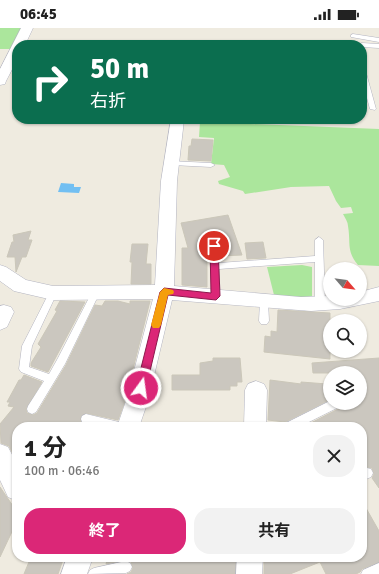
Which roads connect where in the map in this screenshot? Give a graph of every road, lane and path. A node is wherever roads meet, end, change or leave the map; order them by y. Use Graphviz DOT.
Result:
graph roads {
  1 [pos="27,28"];
  2 [pos="351,28"];
  3 [pos="353,36"];
  4 [pos="21,40"];
  5 [pos="354,40"];
  6 [pos="379,40"];
  7 [pos="367,45"];
  8 [pos="379,46"];
  9 [pos="12,58"];
  10 [pos="0,81"];
  11 [pos="367,87"];
  12 [pos="373,109"];
  13 [pos="177,124"];
  14 [pos="172,163"];
  15 [pos="211,166"];
  16 [pos="319,240"];
  17 [pos="214,246"];
  18 [pos="319,259"];
  19 [pos="215,266"];
  20 [pos="0,272"];
  21 [pos="96,292"];
  22 [pos="164,292"];
  23 [pos="53,293"];
  24 [pos="379,294"];
  25 [pos="216,296"];
  26 [pos="264,301"];
  27 [pos="320,304"];
  28 [pos="264,321"];
  29 [pos="51,379"];
  30 [pos="256,390"];
  31 [pos="32,409"];
  32 [pos="323,410"];
  33 [pos="86,419"];
  34 [pos="98,422"];
  35 [pos="130,422"];
  36 [pos="255,422"];
  37 [pos="298,422"];
  38 [pos="0,455"];
  39 [pos="12,479"];
  40 [pos="78,562"];
  41 [pos="250,562"];
  42 [pos="126,567"];
  43 [pos="379,569"];
  44 [pos="74,574"];
  45 [pos="94,574"];
  46 [pos="250,574"];
  47 [pos="366,574"];
  1 -- 4 [label="street"];
  2 -- 3 [label="lane"];
  3 -- 5 [label="lane"];
  3 -- 6 [label="lane"];
  7 -- 8 [label="lane"];
  9 -- 10 [label="street"];
  11 -- 12 [label="lane"];
  13 -- 14 [label="street"];
  14 -- 15 [label="lane"];
  14 -- 22 [label="street"];
  16 -- 18 [label="lane"];
  17 -- 19 [label="lane"];
  18 -- 19 [label="lane"];
  18 -- 27 [label="lane"];
  19 -- 25 [label="lane"];
  20 -- 23 [label="street"];
  21 -- 22 [label="street"];
  21 -- 23 [label="street"];
  21 -- 29 [label="lane"];
  22 -- 25 [label="street"];
  22 -- 35 [label="street"];
  23 -- 29 [label="lane"];
  24 -- 27 [label="street"];
  25 -- 26 [label="street"];
  26 -- 27 [label="street"];
  26 -- 28 [label="lane"];
  29 -- 31 [label="lane"];
  30 -- 36 [label="street"];
  32 -- 37 [label="lane"];
  33 -- 34 [label="lane"];
  38 -- 39 [label="street"];
  40 -- 44 [label="street"];
  41 -- 46 [label="street"];
  42 -- 45 [label="lane"];
  43 -- 47 [label="lane"];
}
